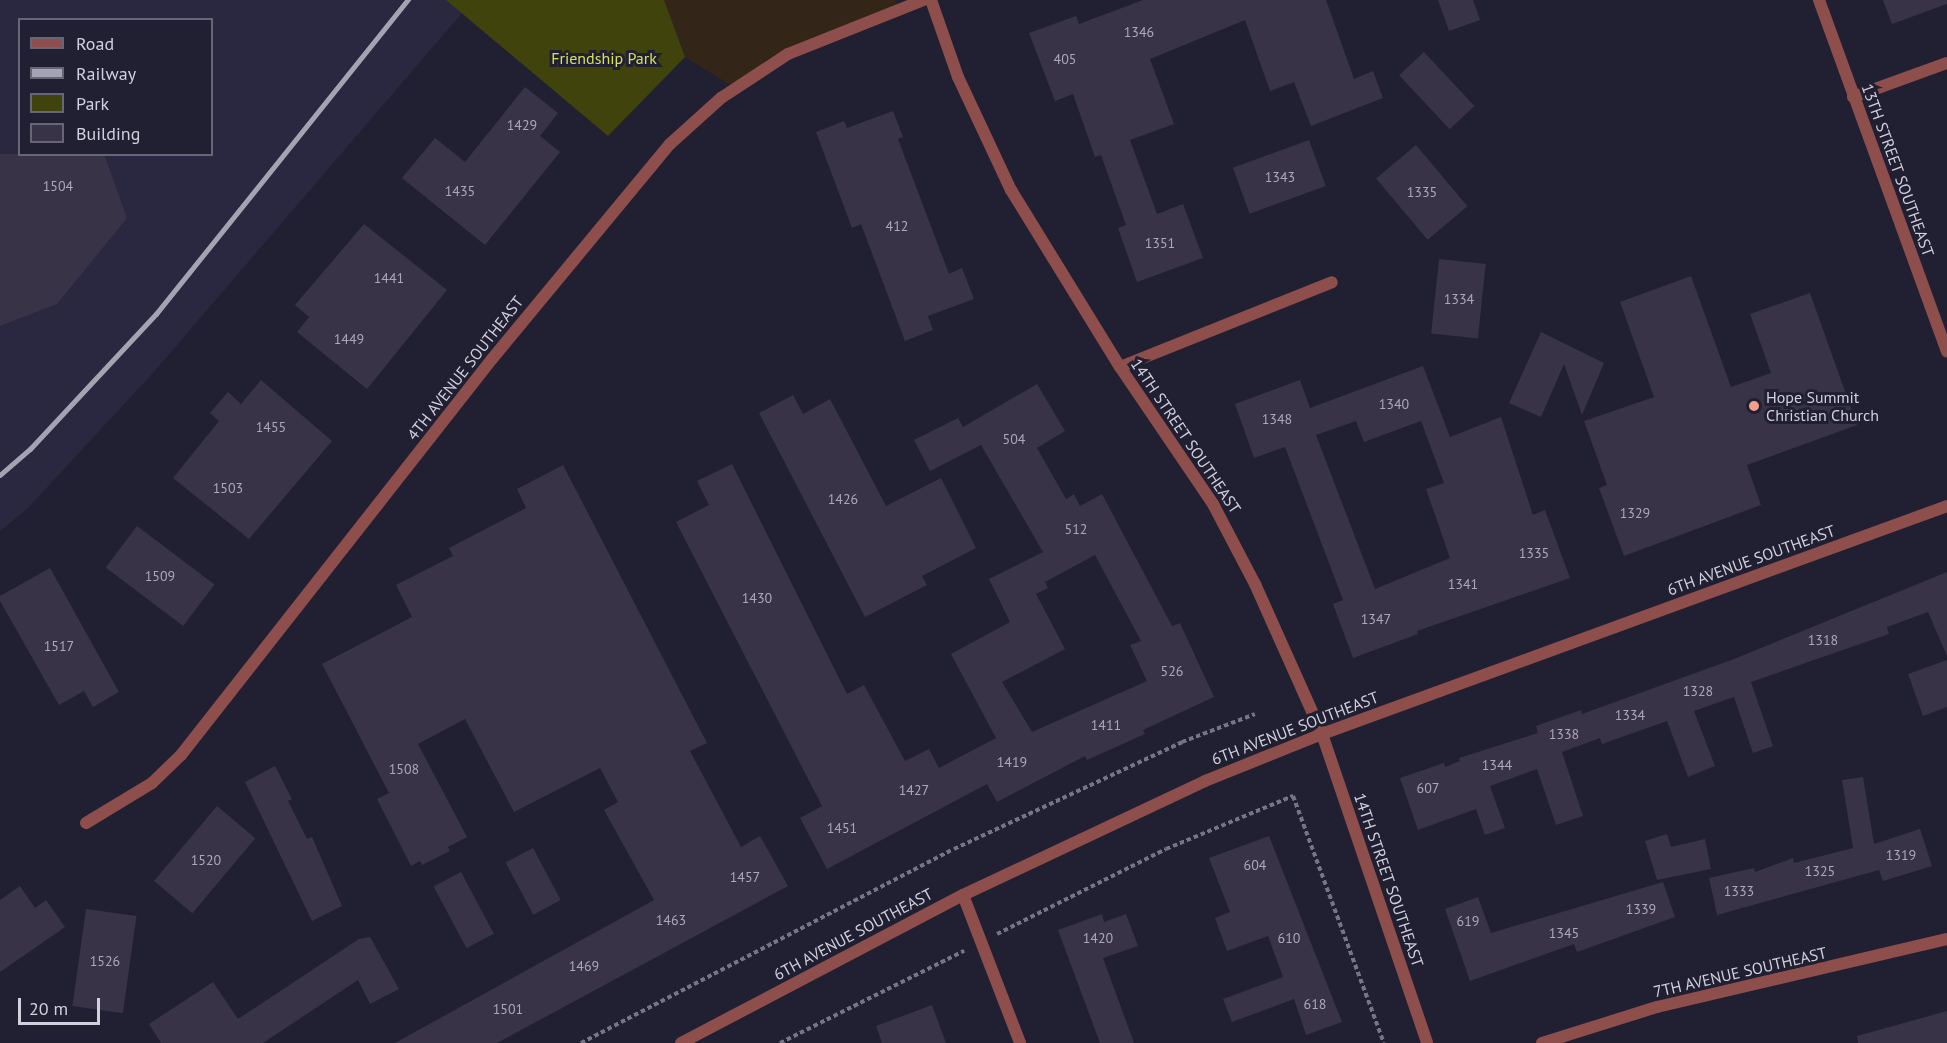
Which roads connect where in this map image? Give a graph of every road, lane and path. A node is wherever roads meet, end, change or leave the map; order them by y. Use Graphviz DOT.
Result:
graph roads {
  1 [pos="924,0"];
  2 [pos="931,0"];
  3 [pos="1819,0"];
  4 [pos="1947,63"];
  5 [pos="1853,97"];
  6 [pos="1332,282"];
  7 [pos="1947,351"];
  8 [pos="1120,367"];
  9 [pos="1947,506"];
  10 [pos="1255,714"];
  11 [pos="1322,734"];
  12 [pos="86,823"];
  13 [pos="963,895"];
  14 [pos="1016,924"];
  15 [pos="1947,939"];
  16 [pos="952,957"];
  17 [pos="581,1043"];
  18 [pos="681,1043"];
  19 [pos="780,1043"];
  20 [pos="1020,1043"];
  21 [pos="1384,1043"];
  22 [pos="1427,1043"];
  23 [pos="1542,1043"];
  1 -- 12 [label="street, 4TH AVENUE SOUTHEAST"];
  2 -- 8 [label="street, 14TH STREET SOUTHEAST"];
  3 -- 5 [label="street, 13TH STREET SOUTHEAST"];
  4 -- 5 [label="street"];
  5 -- 7 [label="street, 13TH STREET SOUTHEAST"];
  6 -- 8 [label="street"];
  8 -- 11 [label="street, 14TH STREET SOUTHEAST"];
  9 -- 11 [label="street, 6TH AVENUE SOUTHEAST"];
  10 -- 17 [label="path"];
  11 -- 13 [label="street, 6TH AVENUE SOUTHEAST"];
  11 -- 22 [label="street, 14TH STREET SOUTHEAST"];
  13 -- 18 [label="street, 6TH AVENUE SOUTHEAST"];
  13 -- 20 [label="street"];
  14 -- 21 [label="path"];
  15 -- 23 [label="street, 7TH AVENUE SOUTHEAST"];
  16 -- 19 [label="path"];
}
